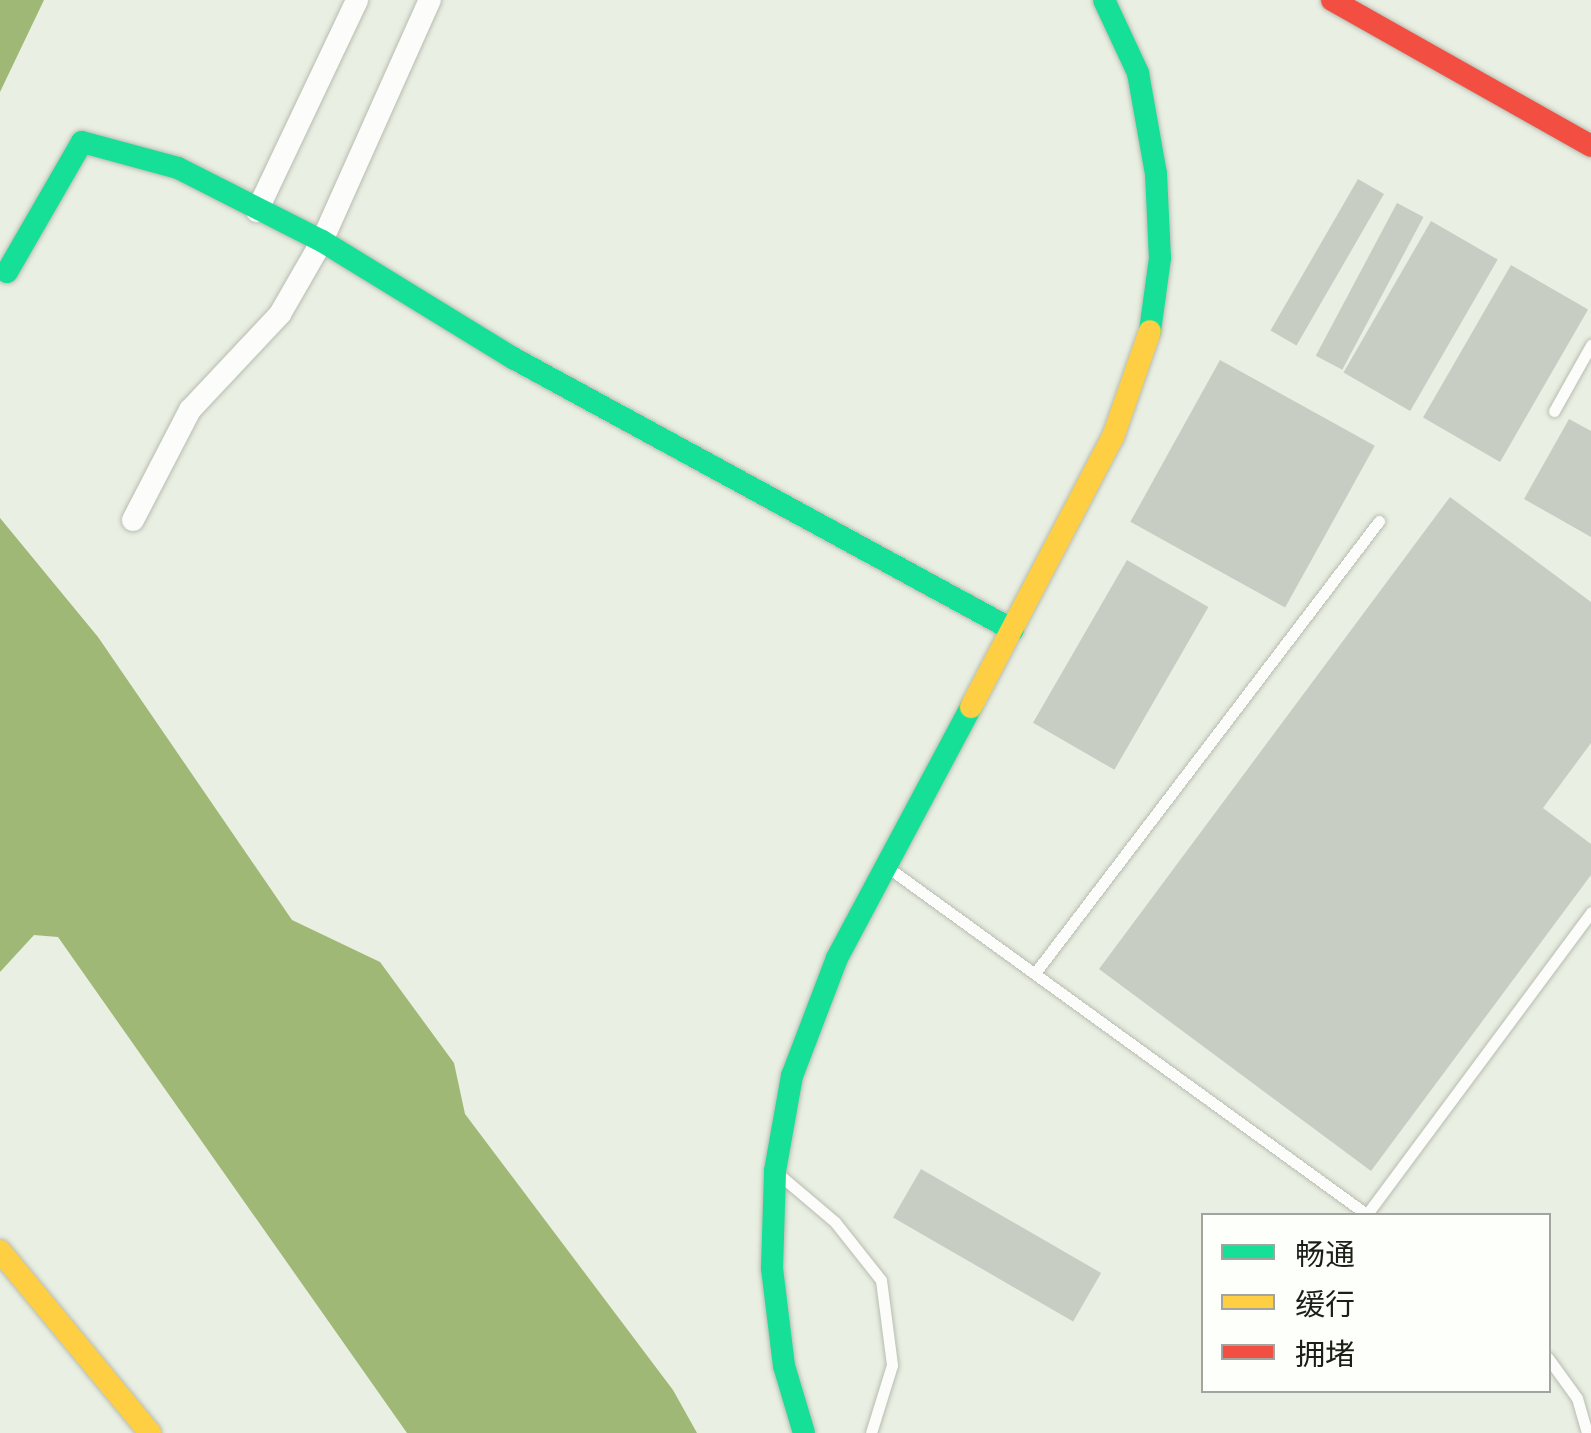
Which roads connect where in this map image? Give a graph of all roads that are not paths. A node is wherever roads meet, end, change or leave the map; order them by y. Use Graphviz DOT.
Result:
graph roads {
  1 [pos="358,0"];
  2 [pos="430,0"];
  3 [pos="1104,0"];
  4 [pos="1332,0"];
  5 [pos="1369,9"];
  6 [pos="1591,146"];
  7 [pos="257,211"];
  8 [pos="322,241"];
  9 [pos="7,272"];
  10 [pos="1591,345"];
  11 [pos="1554,411"];
  12 [pos="132,520"];
  13 [pos="1379,521"];
  14 [pos="1012,630"];
  15 [pos="886,866"];
  16 [pos="1591,912"];
  17 [pos="1034,974"];
  18 [pos="775,1171"];
  19 [pos="1365,1213"];
  20 [pos="1369,1213"];
  21 [pos="0,1251"];
  22 [pos="1551,1362"];
  23 [pos="150,1433"];
  24 [pos="804,1433"];
  25 [pos="871,1433"];
  26 [pos="1587,1433"];
  1 -- 7 [label="street"];
  2 -- 8 [label="street"];
  3 -- 14 [label="street"];
  4 -- 5 [label="street"];
  5 -- 6 [label="street"];
  7 -- 8 [label="street"];
  7 -- 9 [label="street"];
  8 -- 12 [label="street"];
  8 -- 14 [label="street"];
  10 -- 11 [label="lane"];
  13 -- 17 [label="lane"];
  14 -- 15 [label="street"];
  15 -- 17 [label="lane"];
  15 -- 18 [label="street"];
  16 -- 20 [label="lane"];
  17 -- 19 [label="lane"];
  18 -- 24 [label="street"];
  18 -- 25 [label="lane"];
  21 -- 23 [label="street"];
  22 -- 26 [label="lane"];
}
